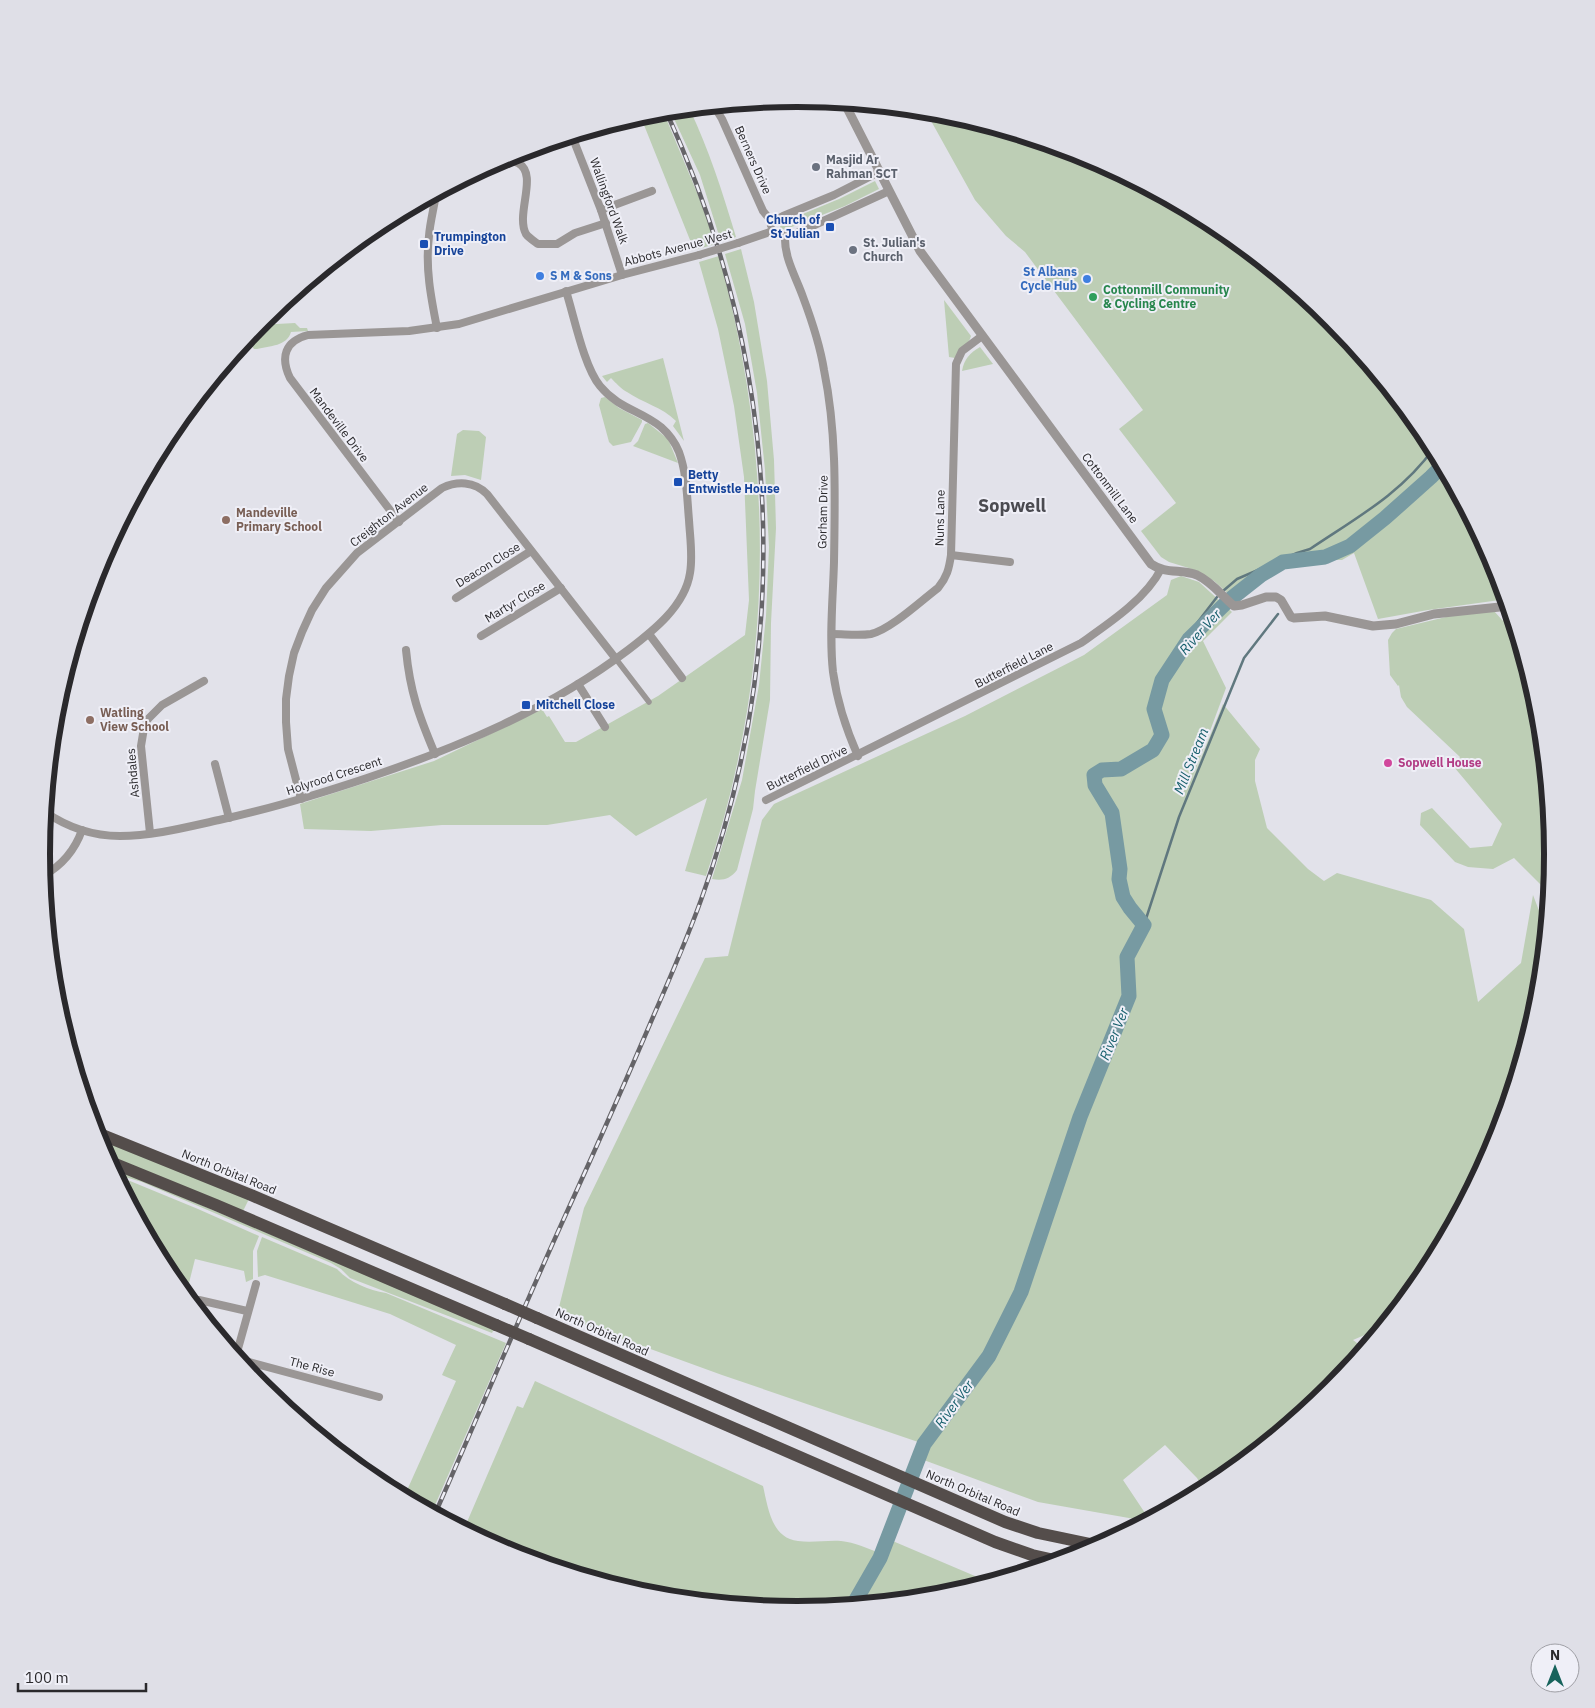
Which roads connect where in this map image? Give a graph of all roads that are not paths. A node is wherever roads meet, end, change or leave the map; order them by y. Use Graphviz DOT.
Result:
graph roads {
  1 [pos="847,108"];
  2 [pos="717,111"];
  3 [pos="574,141"];
  4 [pos="513,162"];
  5 [pos="879,172"];
  6 [pos="652,191"];
  7 [pos="890,191"];
  8 [pos="434,202"];
  9 [pos="601,210"];
  10 [pos="772,222"];
  11 [pos="606,223"];
  12 [pos="770,232"];
  13 [pos="784,236"];
  14 [pos="622,275"];
  15 [pos="566,291"];
  16 [pos="437,328"];
  17 [pos="982,336"];
  18 [pos="298,338"];
  19 [pos="399,522"];
  20 [pos="532,551"];
  21 [pos="950,555"];
  22 [pos="1010,562"];
  23 [pos="1161,569"];
  24 [pos="561,588"];
  25 [pos="456,598"];
  26 [pos="1502,607"];
  27 [pos="649,634"];
  28 [pos="832,634"];
  29 [pos="481,636"];
  30 [pos="406,650"];
  31 [pos="616,659"];
  32 [pos="682,678"];
  33 [pos="204,681"];
  34 [pos="578,684"];
  35 [pos="649,702"];
  36 [pos="605,727"];
  37 [pos="435,754"];
  38 [pos="858,756"];
  39 [pos="215,764"];
  40 [pos="301,799"];
  41 [pos="766,800"];
  42 [pos="52,816"];
  43 [pos="229,818"];
  44 [pos="82,830"];
  45 [pos="150,833"];
  46 [pos="51,870"];
  47 [pos="105,1136"];
  48 [pos="118,1165"];
  49 [pos="256,1284"];
  50 [pos="198,1300"];
  51 [pos="248,1311"];
  52 [pos="239,1351"];
  53 [pos="248,1361"];
  54 [pos="379,1397"];
  55 [pos="1087,1543"];
  56 [pos="1048,1558"];
  1 -- 5 [label="street, Cottonmill Lane"];
  2 -- 10 [label="street, Berners Drive"];
  3 -- 9 [label="street, Wallingford Walk"];
  4 -- 11 [label="street"];
  5 -- 7 [label="street, Cottonmill Lane"];
  5 -- 10 [label="street"];
  6 -- 9 [label="street"];
  7 -- 13 [label="street"];
  7 -- 17 [label="street, Cottonmill Lane"];
  8 -- 16 [label="street"];
  9 -- 11 [label="street, Wallingford Walk"];
  10 -- 12 [label="street"];
  11 -- 14 [label="street, Wallingford Walk"];
  12 -- 13 [label="street"];
  12 -- 14 [label="street, Abbots Avenue West, bridge"];
  13 -- 28 [label="street, Gorham Drive"];
  14 -- 15 [label="street, Abbots Avenue West"];
  15 -- 16 [label="street, Abbots Avenue West"];
  15 -- 27 [label="street, Holyrood Crescent"];
  16 -- 18 [label="street, Abbots Avenue West"];
  17 -- 21 [label="street, Nuns Lane"];
  17 -- 23 [label="street, Cottonmill Lane"];
  18 -- 19 [label="street, Mandeville Drive"];
  19 -- 20 [label="street, Creighton Avenue"];
  19 -- 40 [label="street, Creighton Avenue"];
  20 -- 24 [label="street, Creighton Avenue"];
  20 -- 25 [label="street, Deacon Close"];
  21 -- 22 [label="street"];
  21 -- 28 [label="street, Nuns Lane"];
  23 -- 26 [label="street"];
  23 -- 38 [label="street, Butterfield Lane"];
  24 -- 29 [label="street, Martyr Close"];
  24 -- 31 [label="street, Creighton Avenue"];
  27 -- 31 [label="street, Holyrood Crescent"];
  27 -- 32 [label="street"];
  28 -- 38 [label="street, Gorham Drive"];
  30 -- 37 [label="street"];
  31 -- 34 [label="street, Holyrood Crescent"];
  31 -- 35 [label="street"];
  33 -- 45 [label="street, Ashdales"];
  34 -- 36 [label="street"];
  34 -- 37 [label="street, Holyrood Crescent"];
  37 -- 40 [label="street, Holyrood Crescent"];
  38 -- 41 [label="street, Butterfield Drive"];
  39 -- 43 [label="street"];
  40 -- 43 [label="street, Holyrood Crescent"];
  42 -- 44 [label="street, Holyrood Crescent"];
  43 -- 45 [label="street, Holyrood Crescent"];
  44 -- 45 [label="street, Holyrood Crescent"];
  44 -- 46 [label="street"];
  47 -- 55 [label="highway, North Orbital Road, bridge"];
  48 -- 56 [label="highway, bridge"];
  49 -- 51 [label="street"];
  50 -- 51 [label="street"];
  51 -- 52 [label="street"];
  53 -- 54 [label="street, The Rise"];
}
